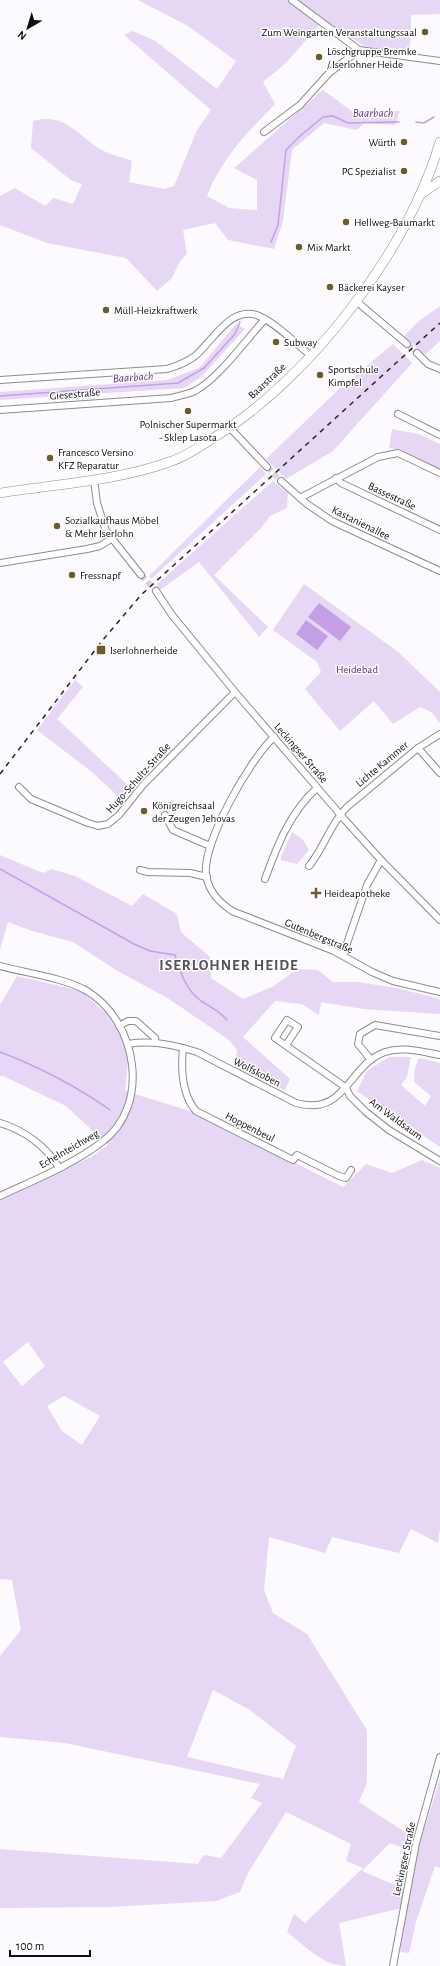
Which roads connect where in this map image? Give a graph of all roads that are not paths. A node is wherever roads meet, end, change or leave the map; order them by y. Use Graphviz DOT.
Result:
graph roads {
  1 [pos="292,0"];
  2 [pos="359,50"];
  3 [pos="440,61"];
  4 [pos="264,132"];
  5 [pos="440,142"];
  6 [pos="436,169"];
  7 [pos="440,181"];
  8 [pos="421,194"];
  9 [pos="356,301"];
  10 [pos="265,319"];
  11 [pos="407,344"];
  12 [pos="417,353"];
  13 [pos="310,355"];
  14 [pos="440,369"];
  15 [pos="0,380"];
  16 [pos="0,410"];
  17 [pos="398,414"];
  18 [pos="230,428"];
  19 [pos="440,434"];
  20 [pos="267,466"];
  21 [pos="440,473"];
  22 [pos="336,478"];
  23 [pos="94,480"];
  24 [pos="281,482"];
  25 [pos="0,493"];
  26 [pos="300,498"];
  27 [pos="440,530"];
  28 [pos="111,539"];
  29 [pos="0,563"];
  30 [pos="440,571"];
  31 [pos="141,576"];
  32 [pos="156,591"];
  33 [pos="235,692"];
  34 [pos="440,734"];
  35 [pos="274,737"];
  36 [pos="418,748"];
  37 [pos="440,773"];
  38 [pos="19,787"];
  39 [pos="317,788"];
  40 [pos="340,814"];
  41 [pos="165,815"];
  42 [pos="210,846"];
  43 [pos="381,860"];
  44 [pos="309,866"];
  45 [pos="140,870"];
  46 [pos="207,876"];
  47 [pos="264,879"];
  48 [pos="440,920"];
  49 [pos="343,955"];
  50 [pos="0,966"];
  51 [pos="440,992"];
  52 [pos="119,1026"];
  53 [pos="440,1036"];
  54 [pos="156,1043"];
  55 [pos="128,1044"];
  56 [pos="286,1045"];
  57 [pos="182,1048"];
  58 [pos="440,1055"];
  59 [pos="371,1060"];
  60 [pos="346,1088"];
  61 [pos="0,1123"];
  62 [pos="440,1161"];
  63 [pos="58,1167"];
  64 [pos="351,1170"];
  65 [pos="0,1196"];
  66 [pos="440,1758"];
  67 [pos="393,1966"];
  1 -- 2 [label="street"];
  2 -- 3 [label="street"];
  2 -- 4 [label="street"];
  5 -- 6 [label="main road, Baarstraße"];
  6 -- 8 [label="main road, Baarstraße"];
  7 -- 8 [label="main road"];
  8 -- 9 [label="main road, Baarstraße"];
  9 -- 11 [label="street"];
  9 -- 13 [label="main road, Baarstraße"];
  10 -- 13 [label="street, Giesestraße"];
  10 -- 15 [label="street, Giesestraße"];
  10 -- 16 [label="street, Giesestraße"];
  12 -- 14 [label="street"];
  13 -- 18 [label="main road, Baarstraße"];
  17 -- 19 [label="street"];
  18 -- 20 [label="street"];
  18 -- 23 [label="main road, Baarstraße"];
  21 -- 22 [label="street"];
  22 -- 26 [label="street"];
  22 -- 27 [label="street, Bassestraße"];
  23 -- 25 [label="main road, Baarstraße"];
  23 -- 28 [label="street"];
  24 -- 26 [label="street, Kastanienallee"];
  26 -- 30 [label="street, Kastanienallee"];
  28 -- 29 [label="street"];
  28 -- 31 [label="street"];
  32 -- 33 [label="street, Leckingser Straße"];
  33 -- 35 [label="street, Leckingser Straße"];
  33 -- 38 [label="street, Hugo-Schultz-Straße"];
  34 -- 36 [label="street, Lichte Kammer"];
  35 -- 39 [label="street, Leckingser Straße"];
  35 -- 42 [label="street, Gutenbergstraße"];
  36 -- 37 [label="street"];
  36 -- 40 [label="street, Lichte Kammer"];
  39 -- 40 [label="street, Leckingser Straße"];
  39 -- 47 [label="street"];
  40 -- 43 [label="street, Leckingser Straße"];
  40 -- 44 [label="street"];
  41 -- 42 [label="street"];
  42 -- 46 [label="street, Gutenbergstraße"];
  43 -- 48 [label="street, Leckingser Straße"];
  43 -- 49 [label="street"];
  45 -- 46 [label="street"];
  46 -- 49 [label="street, Gutenbergstraße"];
  49 -- 51 [label="street, Gutenbergstraße"];
  50 -- 52 [label="street, Echelnteichweg"];
  52 -- 54 [label="street"];
  52 -- 55 [label="street, Echelnteichweg"];
  53 -- 59 [label="street"];
  54 -- 55 [label="street, Wolfskoben"];
  54 -- 57 [label="street, Wolfskoben"];
  55 -- 63 [label="street, Echelnteichweg"];
  56 -- 60 [label="street"];
  57 -- 60 [label="street, Wolfskoben"];
  57 -- 64 [label="street, Hoppenbeul"];
  58 -- 59 [label="street, Wolfskoben"];
  59 -- 60 [label="street, Wolfskoben"];
  60 -- 62 [label="street, Am Waldsaum"];
  61 -- 63 [label="street"];
  63 -- 65 [label="street, Echelnteichweg"];
  66 -- 67 [label="street, Leckingser Straße"];
}
